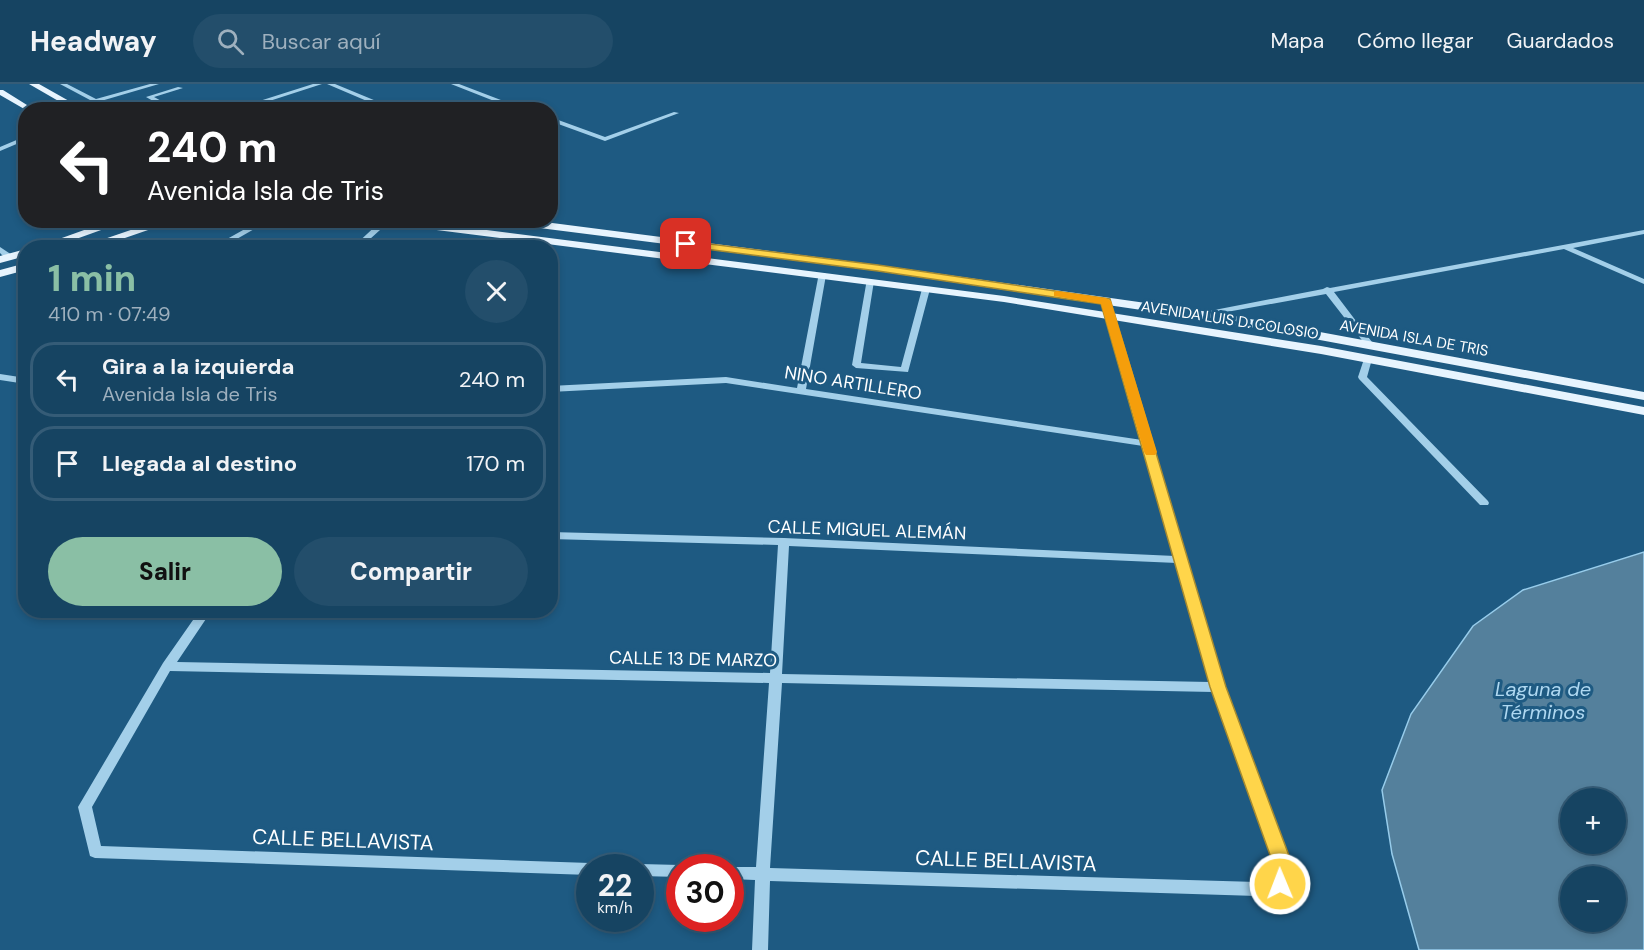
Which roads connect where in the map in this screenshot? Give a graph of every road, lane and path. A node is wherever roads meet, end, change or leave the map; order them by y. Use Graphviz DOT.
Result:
graph roads {
  1 [pos="33,84"];
  2 [pos="63,84"];
  3 [pos="156,84"];
  4 [pos="171,84"];
  5 [pos="319,84"];
  6 [pos="330,84"];
  7 [pos="454,84"];
  8 [pos="0,92"];
  9 [pos="95,100"];
  10 [pos="18,102"];
  11 [pos="67,102"];
  12 [pos="91,102"];
  13 [pos="99,102"];
  14 [pos="159,102"];
  15 [pos="260,102"];
  16 [pos="375,102"];
  17 [pos="502,102"];
  18 [pos="676,113"];
  19 [pos="558,122"];
  20 [pos="18,141"];
  21 [pos="0,149"];
  22 [pos="558,227"];
  23 [pos="100,228"];
  24 [pos="147,228"];
  25 [pos="252,228"];
  26 [pos="378,228"];
  27 [pos="443,228"];
  28 [pos="1644,232"];
  29 [pos="63,240"];
  30 [pos="108,240"];
  31 [pos="229,240"];
  32 [pos="364,240"];
  33 [pos="539,240"];
  34 [pos="558,242"];
  35 [pos="1564,247"];
  36 [pos="0,249"];
  37 [pos="5,258"];
  38 [pos="18,268"];
  39 [pos="0,274"];
  40 [pos="822,275"];
  41 [pos="870,281"];
  42 [pos="1644,282"];
  43 [pos="926,289"];
  44 [pos="1327,290"];
  45 [pos="1106,301"];
  46 [pos="1198,315"];
  47 [pos="1111,316"];
  48 [pos="1371,346"];
  49 [pos="1368,359"];
  50 [pos="0,377"];
  51 [pos="18,380"];
  52 [pos="558,389"];
  53 [pos="801,392"];
  54 [pos="1644,396"];
  55 [pos="1644,411"];
  56 [pos="1148,444"];
  57 [pos="1484,503"];
  58 [pos="558,535"];
  59 [pos="784,542"];
  60 [pos="1182,560"];
  61 [pos="201,618"];
  62 [pos="167,666"];
  63 [pos="778,679"];
  64 [pos="1218,687"];
  65 [pos="576,868"];
  66 [pos="744,873"];
  67 [pos="762,874"];
  68 [pos="760,950"];
  1 -- 11 [label="main road"];
  2 -- 9 [label="street"];
  3 -- 9 [label="street"];
  4 -- 14 [label="street"];
  5 -- 15 [label="street"];
  6 -- 16 [label="street"];
  7 -- 17 [label="street"];
  8 -- 10 [label="main road"];
  9 -- 12 [label="street"];
  9 -- 13 [label="street"];
  18 -- 19 [label="street"];
  20 -- 21 [label="street"];
  22 -- 45 [label="main road, AVENIDA ISLA DE TRIS"];
  23 -- 29 [label="main road"];
  24 -- 30 [label="main road"];
  25 -- 31 [label="street"];
  26 -- 32 [label="street"];
  27 -- 33 [label="main road, AVENIDA LUIS D. COLOSIO"];
  28 -- 35 [label="street"];
  34 -- 40 [label="main road, AVENIDA LUIS D. COLOSIO"];
  35 -- 42 [label="street"];
  35 -- 44 [label="street"];
  36 -- 37 [label="street"];
  38 -- 39 [label="main road"];
  40 -- 41 [label="main road, AVENIDA LUIS D. COLOSIO"];
  40 -- 53 [label="street"];
  41 -- 43 [label="main road, AVENIDA LUIS D. COLOSIO"];
  41 -- 43 [label="street"];
  43 -- 47 [label="main road, AVENIDA LUIS D. COLOSIO"];
  44 -- 46 [label="street"];
  44 -- 48 [label="street"];
  45 -- 46 [label="main road, AVENIDA ISLA DE TRIS"];
  45 -- 47 [label="street"];
  46 -- 48 [label="main road, AVENIDA ISLA DE TRIS"];
  47 -- 49 [label="main road, AVENIDA LUIS D. COLOSIO"];
  47 -- 56 [label="street"];
  48 -- 54 [label="main road, AVENIDA ISLA DE TRIS"];
  49 -- 55 [label="main road, AVENIDA LUIS D. COLOSIO"];
  49 -- 57 [label="street"];
  50 -- 51 [label="street"];
  52 -- 53 [label="street, NINO ARTILLERO"];
  53 -- 56 [label="street, NINO ARTILLERO"];
  56 -- 60 [label="street"];
  58 -- 59 [label="street, CALLE MIGUEL ALEMÁN"];
  59 -- 60 [label="street, CALLE MIGUEL ALEMÁN"];
  59 -- 63 [label="street"];
  60 -- 64 [label="street"];
  61 -- 62 [label="street"];
  62 -- 63 [label="street, CALLE 13 DE MARZO"];
  62 -- 65 [label="street, CALLE BELLAVISTA"];
  63 -- 64 [label="street, CALLE 13 DE MARZO"];
  63 -- 67 [label="street"];
  64 -- 67 [label="street, CALLE BELLAVISTA"];
  66 -- 67 [label="street, CALLE BELLAVISTA"];
  67 -- 68 [label="street"];
}
